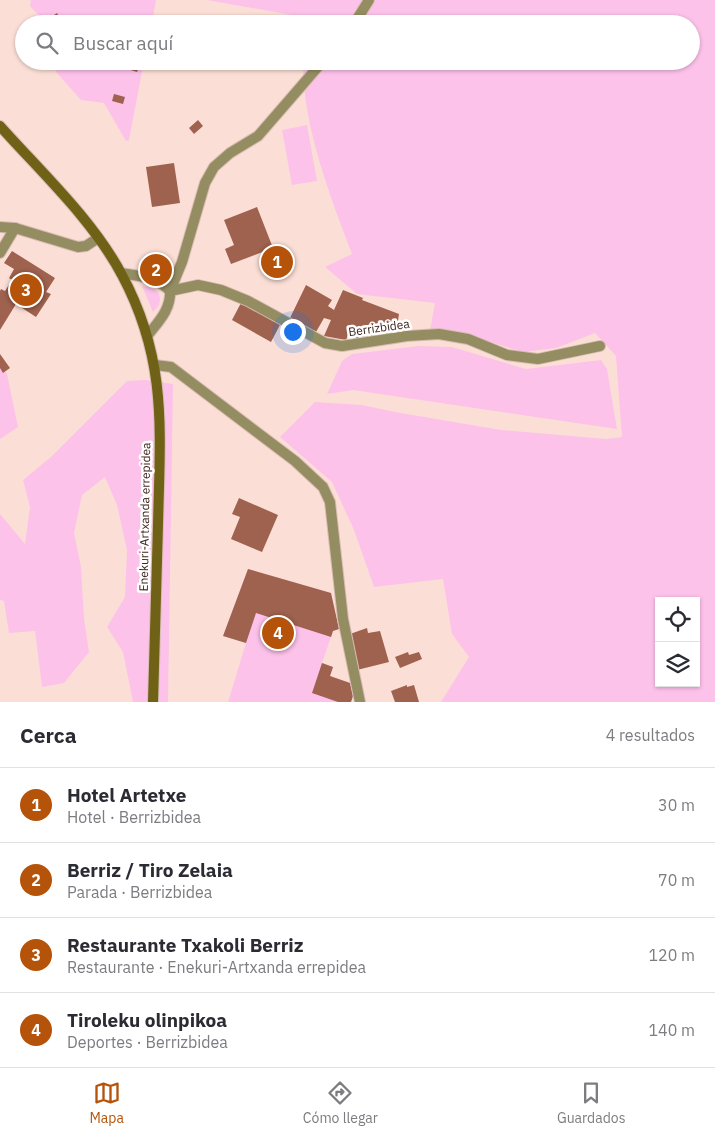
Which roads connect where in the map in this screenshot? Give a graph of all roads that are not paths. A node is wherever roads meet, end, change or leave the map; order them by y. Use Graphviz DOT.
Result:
graph roads {
  1 [pos="369,0"];
  2 [pos="360,15"];
  3 [pos="315,70"];
  4 [pos="0,126"];
  5 [pos="0,227"];
  6 [pos="15,228"];
  7 [pos="98,238"];
  8 [pos="0,253"];
  9 [pos="121,273"];
  10 [pos="170,291"];
  11 [pos="148,335"];
  12 [pos="600,346"];
  13 [pos="155,365"];
  14 [pos="153,702"];
  15 [pos="360,702"];
  1 -- 2 [label="street"];
  3 -- 10 [label="street"];
  4 -- 7 [label="street"];
  5 -- 6 [label="street"];
  6 -- 7 [label="street"];
  6 -- 8 [label="street"];
  7 -- 9 [label="street"];
  9 -- 10 [label="street"];
  9 -- 11 [label="street, Enekuri-Artxanda errepidea"];
  10 -- 11 [label="street"];
  10 -- 12 [label="street, Berrizbidea"];
  11 -- 13 [label="street, Enekuri-Artxanda errepidea"];
  13 -- 14 [label="street, Enekuri-Artxanda errepidea"];
  13 -- 15 [label="street"];
}
